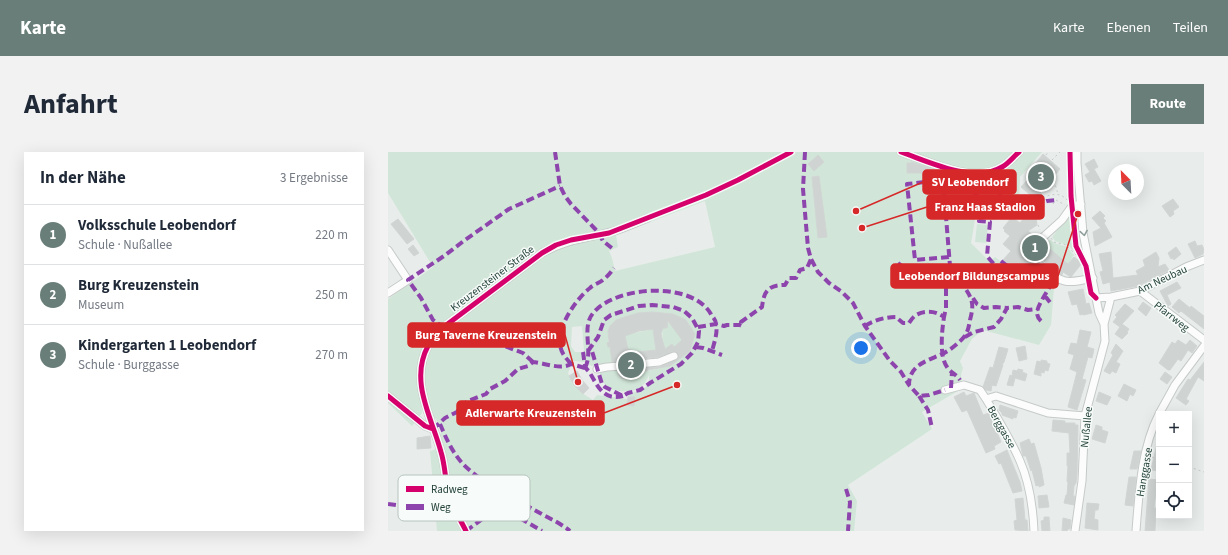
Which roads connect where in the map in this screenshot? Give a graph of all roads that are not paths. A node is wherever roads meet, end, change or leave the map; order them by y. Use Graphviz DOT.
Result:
graph roads {
  1 [pos="901,152"];
  2 [pos="1018,152"];
  3 [pos="1077,152"];
  4 [pos="986,173"];
  5 [pos="943,184"];
  6 [pos="1081,204"];
  7 [pos="648,218"];
  8 [pos="1043,237"];
  9 [pos="388,250"];
  10 [pos="1204,260"];
  11 [pos="1041,266"];
  12 [pos="1066,275"];
  13 [pos="1093,278"];
  14 [pos="1076,281"];
  15 [pos="1140,291"];
  16 [pos="388,293"];
  17 [pos="1111,297"];
  18 [pos="1096,298"];
  19 [pos="1104,324"];
  20 [pos="1204,340"];
  21 [pos="1204,346"];
  22 [pos="674,356"];
  23 [pos="598,369"];
  24 [pos="945,390"];
  25 [pos="388,396"];
  26 [pos="986,399"];
  27 [pos="1161,411"];
  28 [pos="1085,416"];
  29 [pos="1156,420"];
  30 [pos="433,429"];
  31 [pos="446,475"];
  32 [pos="461,521"];
  33 [pos="466,531"];
  34 [pos="1034,531"];
  35 [pos="1076,531"];
  36 [pos="1136,531"];
  1 -- 4 [label="street"];
  2 -- 4 [label="street"];
  3 -- 6 [label="street, Nußallee"];
  4 -- 5 [label="street"];
  6 -- 8 [label="street"];
  6 -- 13 [label="street, Nußallee, one-way"];
  7 -- 30 [label="street, Kreuzensteiner Straße"];
  9 -- 16 [label="street"];
  10 -- 15 [label="street, Am Neubau"];
  11 -- 14 [label="street"];
  12 -- 14 [label="street"];
  13 -- 14 [label="street"];
  13 -- 18 [label="street, Nußallee"];
  15 -- 17 [label="street, Am Neubau"];
  15 -- 20 [label="street, Pfarrweg"];
  17 -- 18 [label="street, Am Neubau"];
  17 -- 19 [label="street, Nußallee"];
  18 -- 19 [label="street, Nußallee"];
  19 -- 28 [label="street, Nußallee"];
  21 -- 27 [label="street, Hanggasse"];
  22 -- 23 [label="street"];
  24 -- 26 [label="street"];
  25 -- 30 [label="street"];
  26 -- 28 [label="street, Berggasse"];
  26 -- 34 [label="street, Berggasse"];
  28 -- 35 [label="street, Nußallee"];
  29 -- 36 [label="street, Hanggasse"];
  30 -- 31 [label="street, Kreuzensteiner Straße"];
  32 -- 33 [label="street, Kreuzensteiner Straße"];
}
